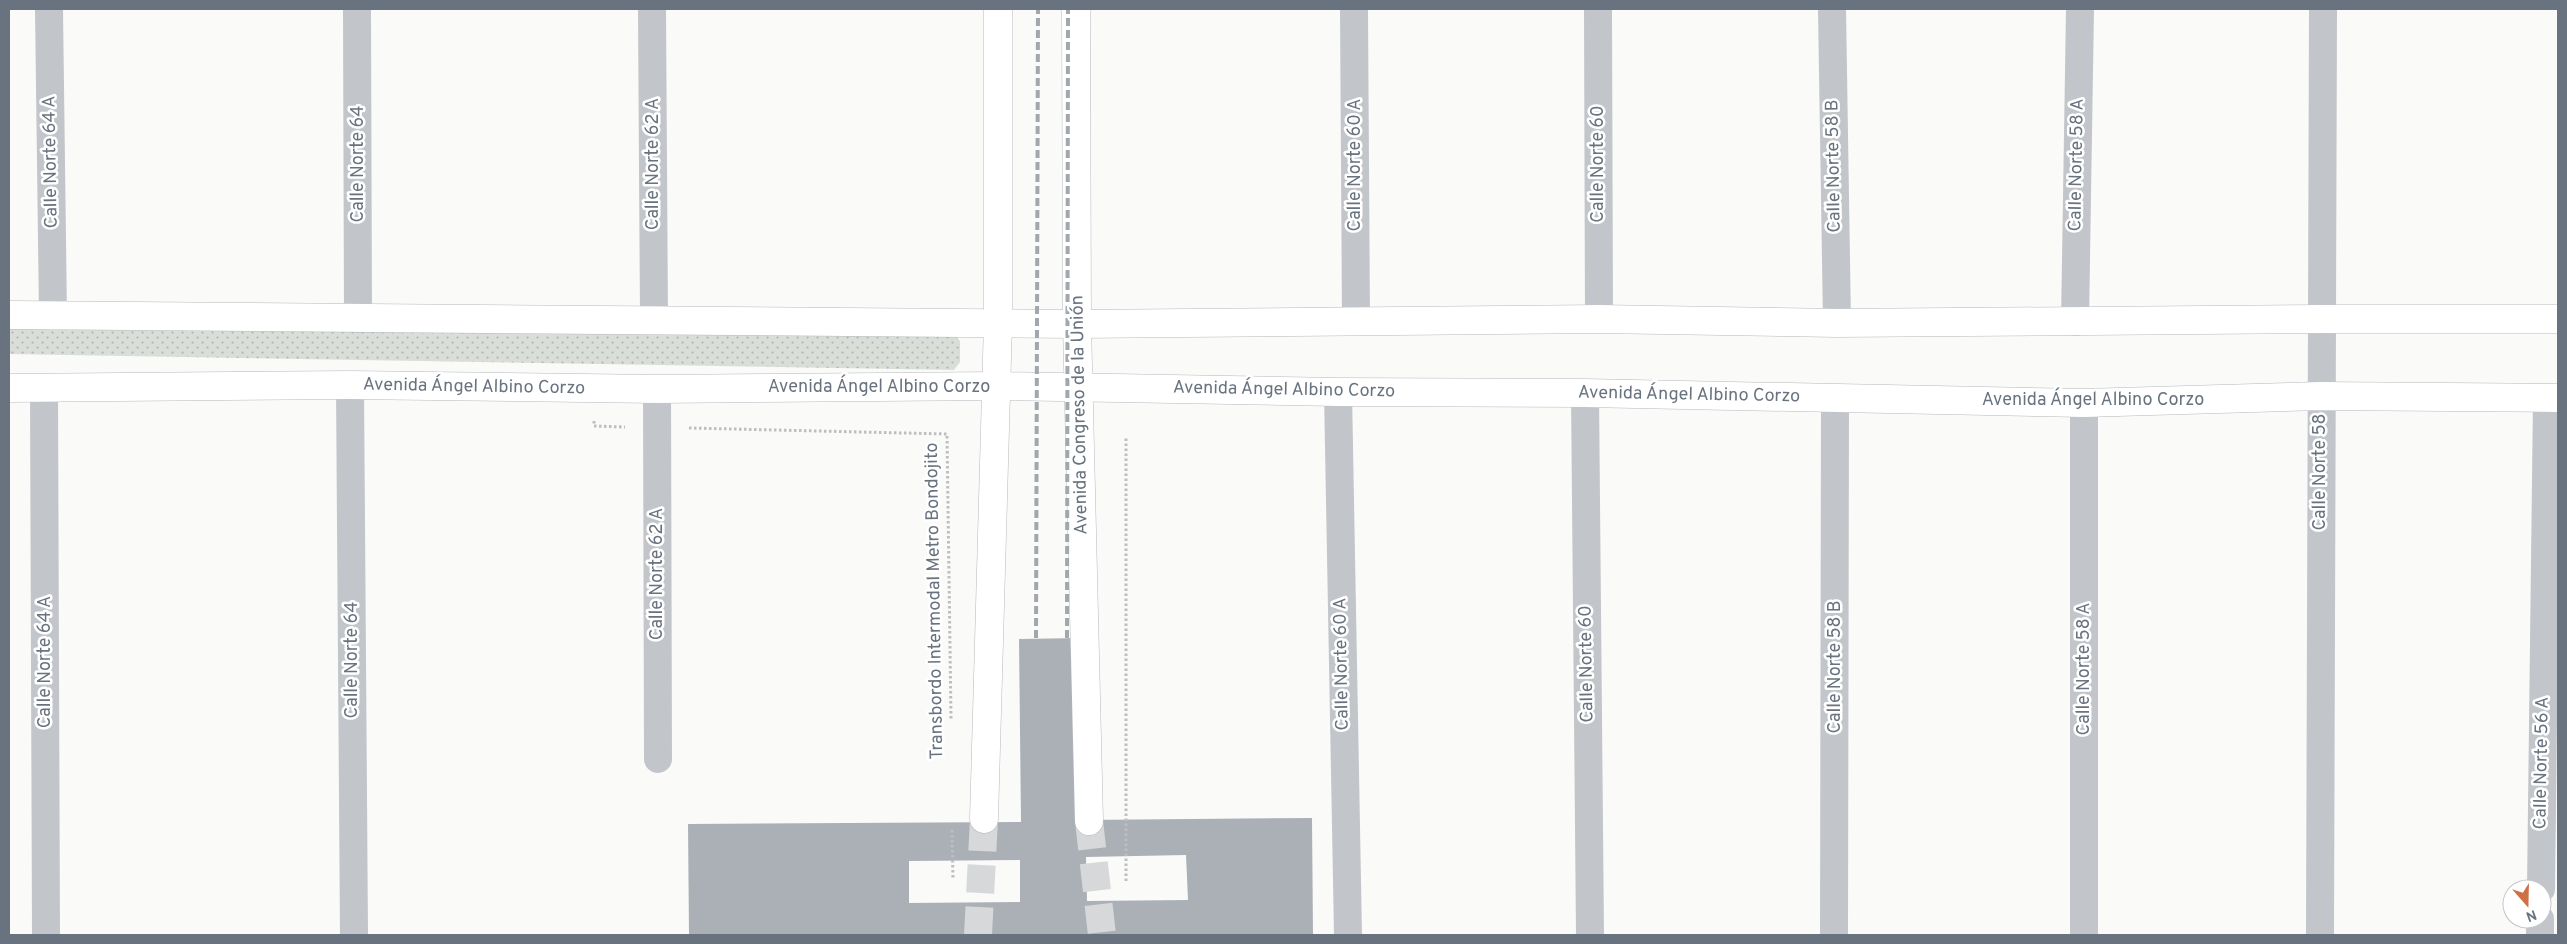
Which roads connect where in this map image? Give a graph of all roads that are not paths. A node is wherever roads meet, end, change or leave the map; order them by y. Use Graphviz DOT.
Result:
graph roads {
  1 [pos="49,9"];
  2 [pos="357,9"];
  3 [pos="652,9"];
  4 [pos="998,9"];
  5 [pos="1076,9"];
  6 [pos="1354,9"];
  7 [pos="1598,9"];
  8 [pos="1832,9"];
  9 [pos="2080,9"];
  10 [pos="2323,9"];
  11 [pos="9,315"];
  12 [pos="54,316"];
  13 [pos="358,319"];
  14 [pos="654,319"];
  15 [pos="1599,319"];
  16 [pos="2322,319"];
  17 [pos="2558,319"];
  18 [pos="1356,321"];
  19 [pos="998,322"];
  20 [pos="2074,322"];
  21 [pos="1837,323"];
  22 [pos="1077,324"];
  23 [pos="350,385"];
  24 [pos="996,386"];
  25 [pos="9,388"];
  26 [pos="44,388"];
  27 [pos="1079,388"];
  28 [pos="657,389"];
  29 [pos="1338,392"];
  30 [pos="1585,393"];
  31 [pos="2320,396"];
  32 [pos="1835,398"];
  33 [pos="2553,398"];
  34 [pos="2084,403"];
  35 [pos="658,759"];
  36 [pos="984,819"];
  37 [pos="1089,821"];
  38 [pos="2541,879"];
  39 [pos="46,935"];
  40 [pos="354,935"];
  41 [pos="1348,935"];
  42 [pos="1590,935"];
  43 [pos="1834,935"];
  44 [pos="2084,935"];
  45 [pos="2320,935"];
  1 -- 12 [label="street, Calle Norte 64 A"];
  2 -- 13 [label="street, Calle Norte 64"];
  3 -- 14 [label="street, Calle Norte 62 A"];
  4 -- 19 [label="main road"];
  5 -- 22 [label="main road, Avenida Congreso de la Unión"];
  6 -- 18 [label="street, Calle Norte 60 A"];
  7 -- 15 [label="street, Calle Norte 60"];
  8 -- 21 [label="street, Calle Norte 58 B"];
  9 -- 20 [label="street, Calle Norte 58 A"];
  10 -- 16 [label="street, Calle Norte 58"];
  11 -- 12 [label="main road"];
  12 -- 13 [label="main road"];
  13 -- 14 [label="main road"];
  14 -- 19 [label="main road"];
  15 -- 18 [label="main road"];
  15 -- 21 [label="main road"];
  16 -- 17 [label="main road"];
  16 -- 20 [label="main road"];
  16 -- 31 [label="street, Calle Norte 58"];
  18 -- 22 [label="main road"];
  19 -- 22 [label="main road"];
  19 -- 24 [label="main road"];
  20 -- 21 [label="main road"];
  22 -- 27 [label="main road, Avenida Congreso de la Unión"];
  23 -- 26 [label="main road, Avenida Ángel Albino Corzo"];
  23 -- 28 [label="main road, Avenida Ángel Albino Corzo"];
  23 -- 40 [label="street, Calle Norte 64"];
  24 -- 27 [label="main road, Avenida Ángel Albino Corzo"];
  24 -- 28 [label="main road, Avenida Ángel Albino Corzo"];
  24 -- 36 [label="main road"];
  25 -- 26 [label="main road, Avenida Ángel Albino Corzo"];
  26 -- 39 [label="street, Calle Norte 64 A"];
  27 -- 29 [label="main road, Avenida Ángel Albino Corzo"];
  27 -- 37 [label="main road, Avenida Congreso de la Unión"];
  28 -- 35 [label="street, Calle Norte 62 A"];
  29 -- 30 [label="main road, Avenida Ángel Albino Corzo"];
  29 -- 41 [label="street, Calle Norte 60 A"];
  30 -- 32 [label="main road, Avenida Ángel Albino Corzo"];
  30 -- 42 [label="street, Calle Norte 60"];
  31 -- 33 [label="main road, Avenida Ángel Albino Corzo"];
  31 -- 34 [label="main road, Avenida Ángel Albino Corzo"];
  31 -- 45 [label="street, Calle Norte 58"];
  32 -- 34 [label="main road, Avenida Ángel Albino Corzo"];
  32 -- 43 [label="street, Calle Norte 58 B"];
  33 -- 38 [label="street, Calle Norte 56 A"];
  34 -- 44 [label="street, Calle Norte 58 A"];
}
